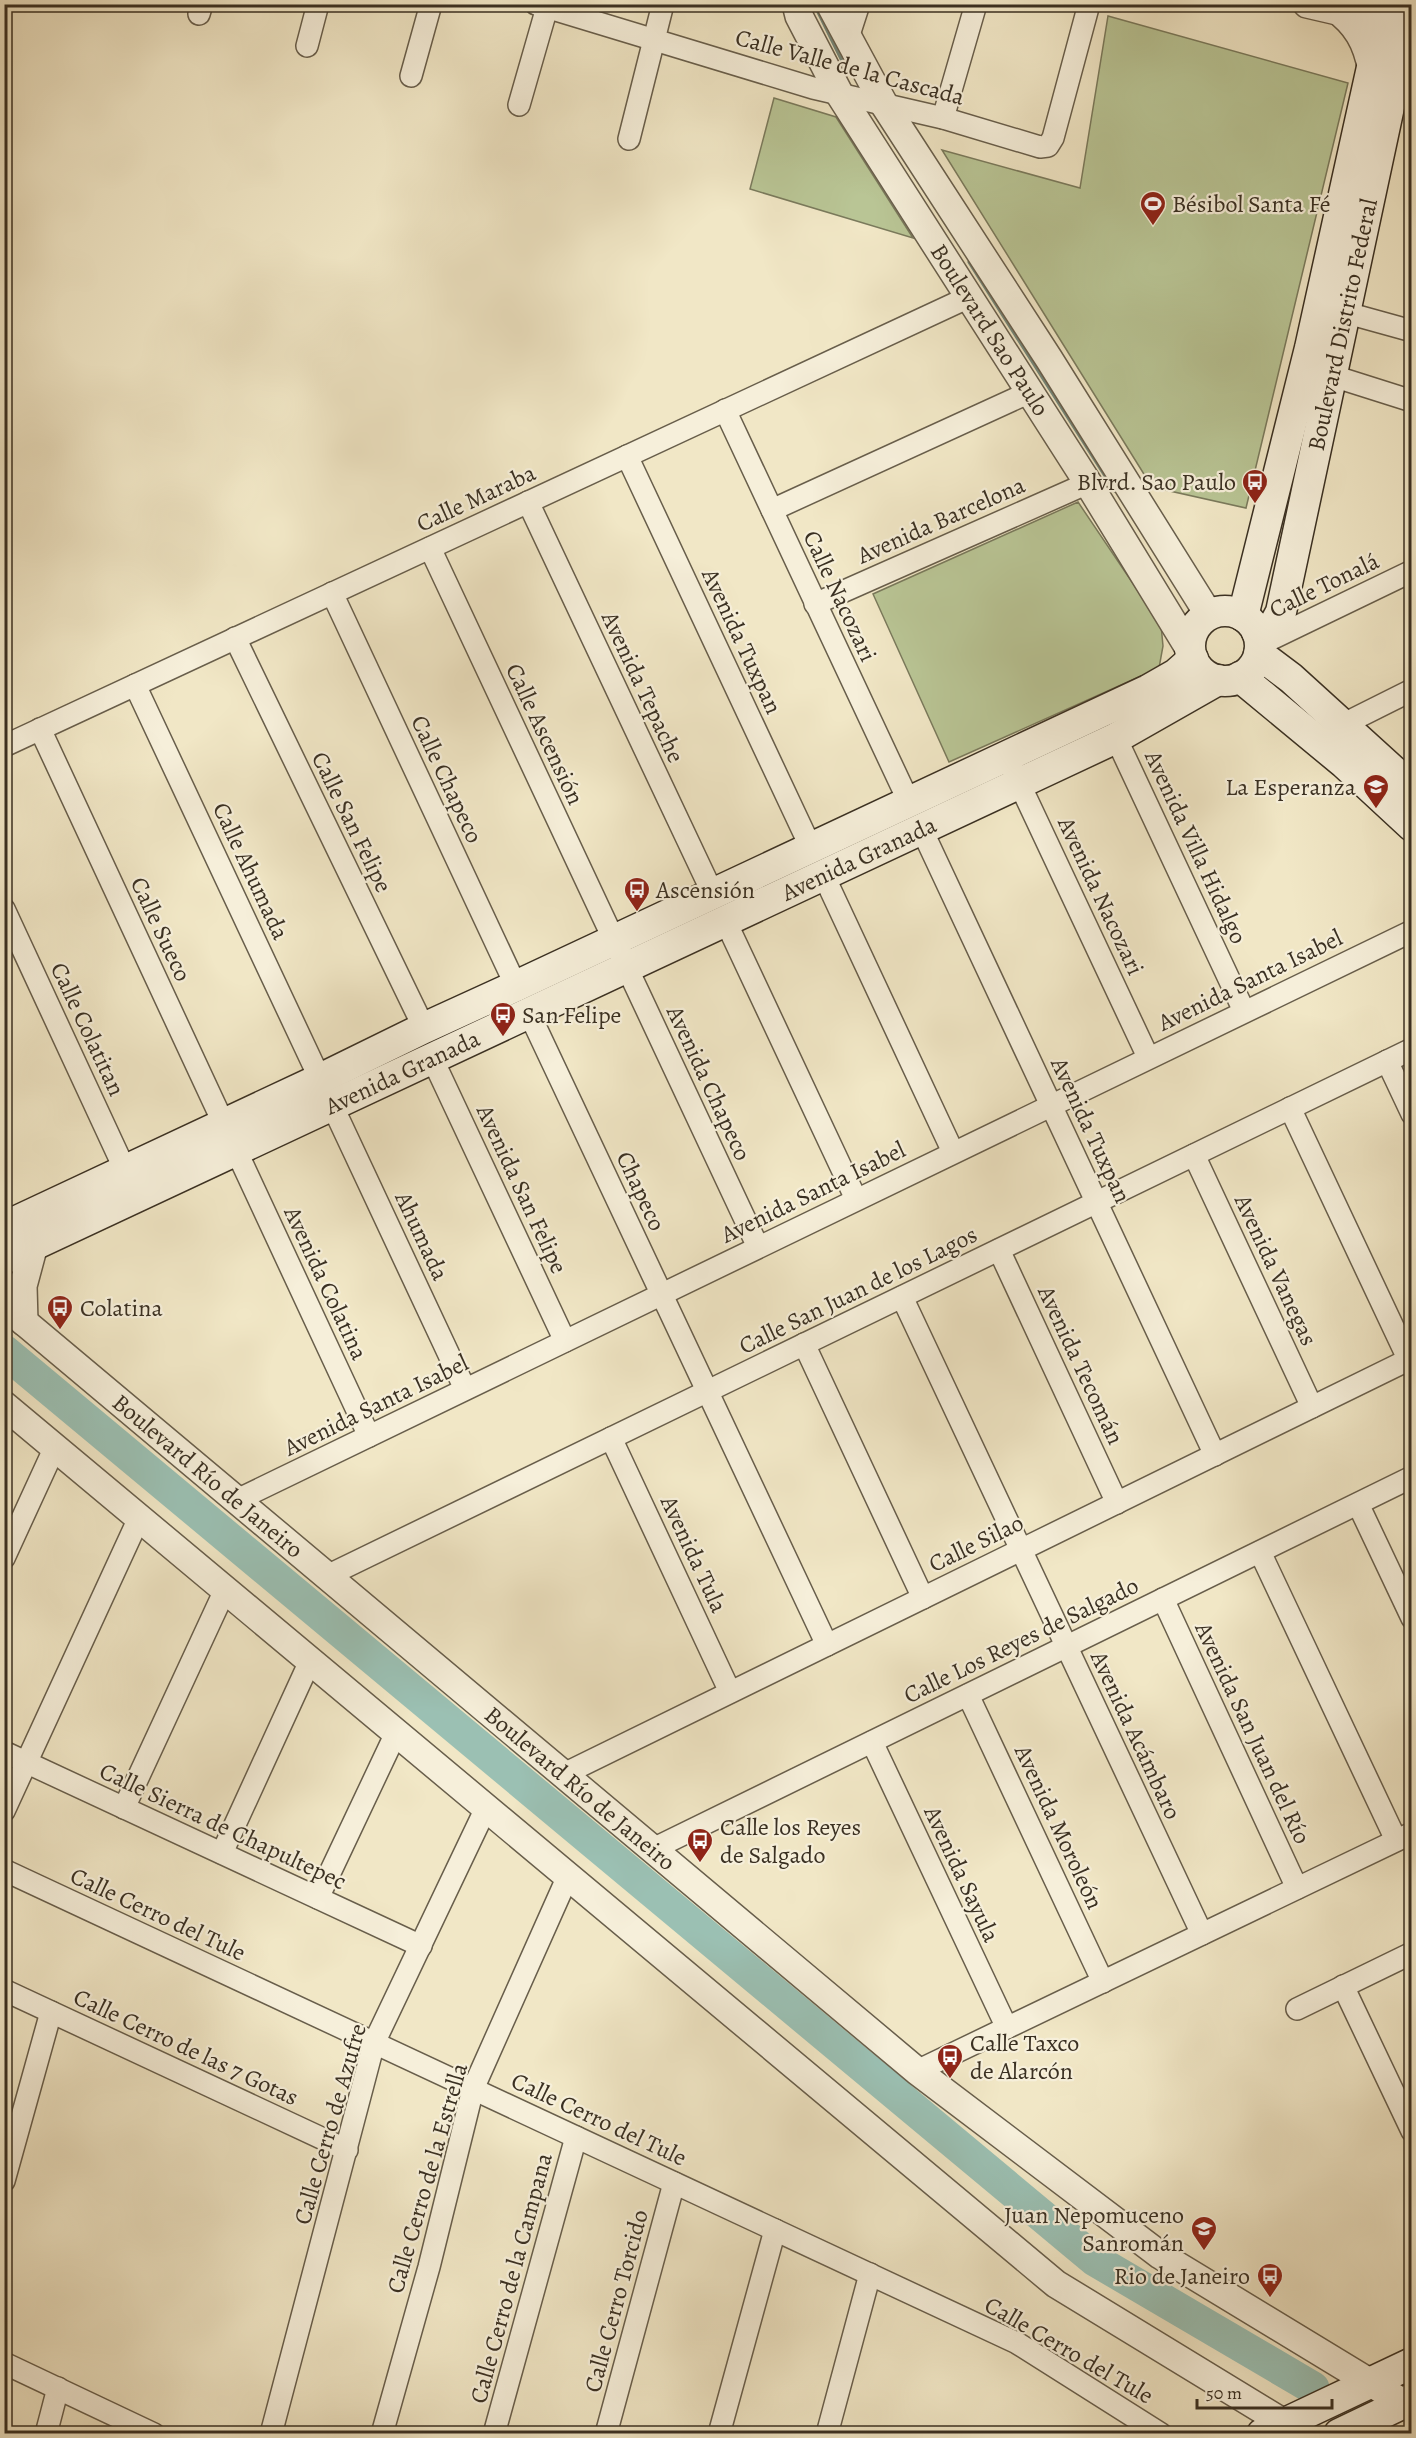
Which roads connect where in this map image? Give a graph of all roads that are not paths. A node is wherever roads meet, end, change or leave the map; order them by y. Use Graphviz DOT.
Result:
graph roads {
  1 [pos="318,4"];
  2 [pos="431,4"];
  3 [pos="663,4"];
  4 [pos="796,4"];
  5 [pos="830,4"];
  6 [pos="859,4"];
  7 [pos="976,4"];
  8 [pos="1089,4"];
  9 [pos="544,6"];
  10 [pos="1319,7"];
  11 [pos="1400,17"];
  12 [pos="654,38"];
  13 [pos="848,38"];
  14 [pos="307,46"];
  15 [pos="1412,67"];
  16 [pos="411,76"];
  17 [pos="1380,85"];
  18 [pos="840,95"];
  19 [pos="519,105"];
  20 [pos="885,106"];
  21 [pos="943,118"];
  22 [pos="629,140"];
  23 [pos="969,297"];
  24 [pos="1347,313"];
  25 [pos="1412,331"];
  26 [pos="1327,359"];
  27 [pos="1030,392"];
  28 [pos="1412,401"];
  29 [pos="725,411"];
  30 [pos="627,456"];
  31 [pos="1088,483"];
  32 [pos="528,502"];
  33 [pos="772,510"];
  34 [pos="430,548"];
  35 [pos="1412,571"];
  36 [pos="332,593"];
  37 [pos="815,604"];
  38 [pos="1209,615"];
  39 [pos="235,638"];
  40 [pos="1246,651"];
  41 [pos="1192,655"];
  42 [pos="135,685"];
  43 [pos="1412,690"];
  44 [pos="1342,725"];
  45 [pos="40,729"];
  46 [pos="1116,738"];
  47 [pos="4,746"];
  48 [pos="1013,769"];
  49 [pos="1412,788"];
  50 [pos="915,815"];
  51 [pos="1412,826"];
  52 [pos="817,861"];
  53 [pos="719,907"];
  54 [pos="4,909"];
  55 [pos="1412,931"];
  56 [pos="620,954"];
  57 [pos="523,1000"];
  58 [pos="1244,1011"];
  59 [pos="424,1028"];
  60 [pos="1412,1049"];
  61 [pos="1148,1057"];
  62 [pos="432,1058"];
  63 [pos="1387,1061"];
  64 [pos="326,1092"];
  65 [pos="1051,1105"];
  66 [pos="1290,1108"];
  67 [pos="1412,1114"];
  68 [pos="230,1137"];
  69 [pos="953,1152"];
  70 [pos="1194,1155"];
  71 [pos="125,1170"];
  72 [pos="856,1199"];
  73 [pos="1097,1202"];
  74 [pos="4,1227"];
  75 [pos="34,1245"];
  76 [pos="758,1247"];
  77 [pos="999,1250"];
  78 [pos="4,1259"];
  79 [pos="661,1294"];
  80 [pos="902,1297"];
  81 [pos="14,1313"];
  82 [pos="565,1341"];
  83 [pos="804,1344"];
  84 [pos="1410,1362"];
  85 [pos="465,1389"];
  86 [pos="707,1391"];
  87 [pos="4,1405"];
  88 [pos="1312,1407"];
  89 [pos="369,1436"];
  90 [pos="611,1438"];
  91 [pos="55,1447"];
  92 [pos="1215,1455"];
  93 [pos="1412,1478"];
  94 [pos="237,1500"];
  95 [pos="1117,1503"];
  96 [pos="1358,1504"];
  97 [pos="139,1518"];
  98 [pos="1021,1550"];
  99 [pos="1260,1552"];
  100 [pos="4,1558"];
  101 [pos="327,1576"];
  102 [pos="225,1590"];
  103 [pos="923,1598"];
  104 [pos="1162,1599"];
  105 [pos="1412,1618"];
  106 [pos="826,1645"];
  107 [pos="1067,1647"];
  108 [pos="310,1661"];
  109 [pos="730,1692"];
  110 [pos="968,1695"];
  111 [pos="396,1733"];
  112 [pos="872,1742"];
  113 [pos="4,1752"];
  114 [pos="27,1763"];
  115 [pos="564,1774"];
  116 [pos="124,1808"];
  117 [pos="486,1808"];
  118 [pos="4,1811"];
  119 [pos="1404,1837"];
  120 [pos="653,1849"];
  121 [pos="222,1853"];
  122 [pos="4,1870"];
  123 [pos="568,1876"];
  124 [pos="1297,1888"];
  125 [pos="318,1898"];
  126 [pos="1202,1934"];
  127 [pos="421,1946"];
  128 [pos="1412,1953"];
  129 [pos="1103,1982"];
  130 [pos="1343,1986"];
  131 [pos="4,1990"];
  132 [pos="1297,2009"];
  133 [pos="51,2012"];
  134 [pos="1006,2028"];
  135 [pos="375,2043"];
  136 [pos="917,2071"];
  137 [pos="473,2089"];
  138 [pos="1412,2132"];
  139 [pos="576,2137"];
  140 [pos="347,2150"];
  141 [pos="4,2181"];
  142 [pos="674,2183"];
  143 [pos="775,2230"];
  144 [pos="870,2274"];
  145 [pos="4,2363"];
  146 [pos="1412,2363"];
  147 [pos="1369,2383"];
  148 [pos="58,2388"];
  149 [pos="1409,2403"];
  150 [pos="1283,2430"];
  151 [pos="46,2433"];
  152 [pos="154,2433"];
  153 [pos="271,2433"];
  154 [pos="382,2433"];
  155 [pos="494,2433"];
  156 [pos="606,2433"];
  157 [pos="719,2433"];
  158 [pos="827,2433"];
  159 [pos="1161,2433"];
  160 [pos="1339,2433"];
  1 -- 14 [label="street"];
  2 -- 16 [label="street"];
  3 -- 12 [label="street"];
  4 -- 18 [label="street, Boulevard Sao Paulo"];
  5 -- 13 [label="street, Boulevard Sao Paulo"];
  6 -- 13 [label="street"];
  7 -- 21 [label="street"];
  8 -- 21 [label="street, Calle Valle de la Cascada"];
  9 -- 12 [label="street, Calle Valle de la Cascada"];
  9 -- 19 [label="street"];
  10 -- 11 [label="street"];
  10 -- 17 [label="street"];
  11 -- 17 [label="main road, Boulevard Distrito Federal"];
  12 -- 18 [label="street, Calle Valle de la Cascada"];
  12 -- 22 [label="street"];
  13 -- 20 [label="street, Boulevard Sao Paulo"];
  15 -- 17 [label="street"];
  17 -- 24 [label="main road, Boulevard Distrito Federal"];
  17 -- 26 [label="main road, Boulevard Distrito Federal"];
  18 -- 20 [label="street, Calle Valle de la Cascada"];
  18 -- 23 [label="street, Boulevard Sao Paulo"];
  20 -- 21 [label="street, Calle Valle de la Cascada"];
  20 -- 38 [label="street, Boulevard Sao Paulo"];
  23 -- 27 [label="street, Boulevard Sao Paulo"];
  23 -- 29 [label="street, Calle Maraba"];
  24 -- 25 [label="street"];
  24 -- 26 [label="main road, Boulevard Distrito Federal"];
  26 -- 28 [label="street"];
  26 -- 40 [label="main road, Boulevard Distrito Federal"];
  27 -- 31 [label="street, Boulevard Sao Paulo"];
  27 -- 33 [label="street"];
  29 -- 30 [label="street, Calle Maraba"];
  29 -- 33 [label="street, Calle Nacozari"];
  30 -- 32 [label="street, Calle Maraba"];
  30 -- 52 [label="street, Avenida Tuxpan"];
  31 -- 37 [label="street, Avenida Barcelona"];
  31 -- 41 [label="street, Boulevard Sao Paulo"];
  32 -- 34 [label="street, Calle Maraba"];
  32 -- 53 [label="street, Avenida Tepache"];
  33 -- 37 [label="street, Calle Nacozari"];
  34 -- 36 [label="street, Calle Maraba"];
  34 -- 56 [label="street, Calle Ascensión"];
  35 -- 40 [label="street, Calle Tonalá"];
  36 -- 39 [label="street, Calle Maraba"];
  36 -- 57 [label="street, Calle Chapeco"];
  37 -- 50 [label="street, Calle Nacozari"];
  38 -- 40 [label="main road"];
  38 -- 41 [label="main road"];
  39 -- 42 [label="street, Calle Maraba"];
  39 -- 59 [label="street, Calle San Felipe"];
  40 -- 41 [label="main road"];
  40 -- 44 [label="main road"];
  40 -- 46 [label="main road, Avenida Granada"];
  40 -- 51 [label="main road"];
  41 -- 48 [label="main road, Avenida Granada"];
  42 -- 45 [label="street, Calle Maraba"];
  42 -- 64 [label="street, Calle Ahumada"];
  43 -- 44 [label="street"];
  44 -- 49 [label="main road"];
  45 -- 47 [label="street, Calle Maraba"];
  45 -- 68 [label="street, Calle Sueco"];
  46 -- 48 [label="main road, Avenida Granada"];
  46 -- 58 [label="street, Avenida Villa Hidalgo"];
  48 -- 50 [label="main road, Avenida Granada"];
  48 -- 61 [label="street, Avenida Nacozari"];
  50 -- 52 [label="main road, Avenida Granada"];
  50 -- 65 [label="street, Avenida Tuxpan"];
  52 -- 53 [label="main road, Avenida Granada"];
  52 -- 69 [label="street, Avenida Tuxpan"];
  53 -- 56 [label="main road, Avenida Granada"];
  53 -- 72 [label="street, Avenida Tepache"];
  54 -- 71 [label="street, Calle Colatitan"];
  55 -- 58 [label="street, Avenida Santa Isabel"];
  56 -- 57 [label="main road, Avenida Granada"];
  56 -- 76 [label="street, Avenida Chapeco"];
  57 -- 59 [label="main road, Avenida Granada"];
  57 -- 62 [label="main road, Avenida Granada"];
  57 -- 79 [label="street, Chapeco"];
  58 -- 61 [label="street, Avenida Santa Isabel"];
  59 -- 64 [label="main road, Avenida Granada"];
  60 -- 63 [label="street, Calle San Juan de los Lagos"];
  61 -- 65 [label="street, Avenida Santa Isabel"];
  62 -- 64 [label="main road, Avenida Granada"];
  62 -- 82 [label="street, Avenida San Felipe"];
  63 -- 66 [label="street, Calle San Juan de los Lagos"];
  63 -- 67 [label="street"];
  64 -- 68 [label="main road, Avenida Granada"];
  64 -- 85 [label="street, Ahumada"];
  65 -- 69 [label="street, Avenida Santa Isabel"];
  65 -- 73 [label="street, Avenida Tuxpan"];
  66 -- 70 [label="street, Calle San Juan de los Lagos"];
  66 -- 84 [label="street"];
  68 -- 71 [label="main road, Avenida Granada"];
  68 -- 75 [label="main road, Avenida Granada"];
  68 -- 89 [label="street, Avenida Colatina"];
  69 -- 72 [label="street, Avenida Santa Isabel"];
  70 -- 73 [label="street, Calle San Juan de los Lagos"];
  70 -- 88 [label="street, Avenida Vanegas"];
  71 -- 74 [label="main road, Avenida Granada"];
  72 -- 76 [label="street, Avenida Santa Isabel"];
  73 -- 77 [label="street, Calle San Juan de los Lagos"];
  73 -- 92 [label="street, Avenida Tuxpan"];
  75 -- 78 [label="main road, Avenida Granada"];
  75 -- 81 [label="street"];
  76 -- 79 [label="street, Avenida Santa Isabel"];
  77 -- 80 [label="street, Calle San Juan de los Lagos"];
  77 -- 95 [label="street, Avenida Tecomán"];
  79 -- 82 [label="street, Avenida Santa Isabel"];
  79 -- 86 [label="street, Chapeco"];
  80 -- 83 [label="street, Calle San Juan de los Lagos"];
  80 -- 98 [label="street, Avenida Acámbaro"];
  81 -- 94 [label="street, Boulevard Río de Janeiro"];
  82 -- 85 [label="street, Avenida Santa Isabel"];
  83 -- 86 [label="street, Calle San Juan de los Lagos"];
  83 -- 103 [label="street"];
  84 -- 88 [label="street, Calle Silao"];
  85 -- 89 [label="street, Avenida Santa Isabel"];
  86 -- 90 [label="street, Calle San Juan de los Lagos"];
  86 -- 106 [label="street"];
  87 -- 91 [label="street"];
  88 -- 92 [label="street, Calle Silao"];
  89 -- 94 [label="street, Avenida Santa Isabel"];
  90 -- 101 [label="street, Calle San Juan de los Lagos"];
  90 -- 109 [label="street, Avenida Tula"];
  91 -- 97 [label="street"];
  91 -- 100 [label="street"];
  92 -- 95 [label="street, Calle Silao"];
  93 -- 96 [label="street, Calle Los Reyes de Salgado"];
  94 -- 101 [label="street, Boulevard Río de Janeiro"];
  95 -- 98 [label="street, Calle Silao"];
  96 -- 99 [label="street, Calle Los Reyes de Salgado"];
  96 -- 105 [label="street"];
  97 -- 102 [label="street"];
  97 -- 114 [label="street"];
  98 -- 103 [label="street, Calle Silao"];
  98 -- 107 [label="street, Avenida Acámbaro"];
  99 -- 104 [label="street, Calle Los Reyes de Salgado"];
  99 -- 119 [label="street"];
  101 -- 115 [label="street, Boulevard Río de Janeiro"];
  102 -- 108 [label="street"];
  102 -- 116 [label="street"];
  103 -- 106 [label="street, Calle Silao"];
  104 -- 107 [label="street, Calle Los Reyes de Salgado"];
  104 -- 124 [label="street, Avenida San Juan del Río"];
  106 -- 109 [label="street, Calle Silao"];
  107 -- 110 [label="street, Calle Los Reyes de Salgado"];
  107 -- 126 [label="street, Avenida Acámbaro"];
  108 -- 111 [label="street"];
  108 -- 121 [label="street"];
  109 -- 115 [label="street, Calle Silao"];
  110 -- 112 [label="street, Calle Los Reyes de Salgado"];
  110 -- 129 [label="street, Avenida Moroleón"];
  111 -- 117 [label="street"];
  111 -- 125 [label="street"];
  112 -- 120 [label="street, Calle Los Reyes de Salgado"];
  112 -- 134 [label="street, Avenida Sayula"];
  113 -- 114 [label="street, Calle Sierra de Chapultepec"];
  114 -- 116 [label="street, Calle Sierra de Chapultepec"];
  114 -- 118 [label="street"];
  115 -- 120 [label="street, Boulevard Río de Janeiro"];
  116 -- 121 [label="street, Calle Sierra de Chapultepec"];
  117 -- 123 [label="street"];
  117 -- 127 [label="street, Calle Cerro de Azufre"];
  119 -- 124 [label="street"];
  120 -- 136 [label="street, Boulevard Río de Janeiro"];
  121 -- 125 [label="street, Calle Sierra de Chapultepec"];
  122 -- 135 [label="street, Calle Cerro del Tule"];
  123 -- 137 [label="street, Calle Cerro de la Estrella"];
  123 -- 150 [label="street"];
  124 -- 126 [label="street"];
  125 -- 127 [label="street, Calle Sierra de Chapultepec"];
  126 -- 129 [label="street"];
  127 -- 135 [label="street, Calle Cerro de Azufre"];
  128 -- 130 [label="street"];
  129 -- 134 [label="street"];
  130 -- 132 [label="street"];
  130 -- 138 [label="street"];
  131 -- 133 [label="street, Calle Cerro de las 7 Gotas"];
  133 -- 140 [label="street, Calle Cerro de las 7 Gotas"];
  133 -- 141 [label="street"];
  134 -- 136 [label="street"];
  135 -- 137 [label="street, Calle Cerro del Tule"];
  135 -- 140 [label="street, Calle Cerro de Azufre"];
  136 -- 147 [label="street, Boulevard Río de Janeiro"];
  137 -- 139 [label="street, Calle Cerro del Tule"];
  137 -- 154 [label="street, Calle Cerro de la Estrella"];
  139 -- 142 [label="street, Calle Cerro del Tule"];
  139 -- 155 [label="street, Calle Cerro de la Campana"];
  140 -- 153 [label="street, Calle Cerro de Azufre"];
  142 -- 143 [label="street, Calle Cerro del Tule"];
  142 -- 156 [label="street, Calle Cerro Torcido"];
  143 -- 144 [label="street, Calle Cerro del Tule"];
  143 -- 157 [label="street"];
  144 -- 158 [label="street"];
  144 -- 159 [label="street, Calle Cerro del Tule"];
  145 -- 148 [label="street"];
  146 -- 147 [label="main road"];
  147 -- 149 [label="street, Boulevard Río de Janeiro"];
  147 -- 150 [label="main road"];
  148 -- 151 [label="street"];
  148 -- 152 [label="street"];
  149 -- 160 [label="main road"];
}
